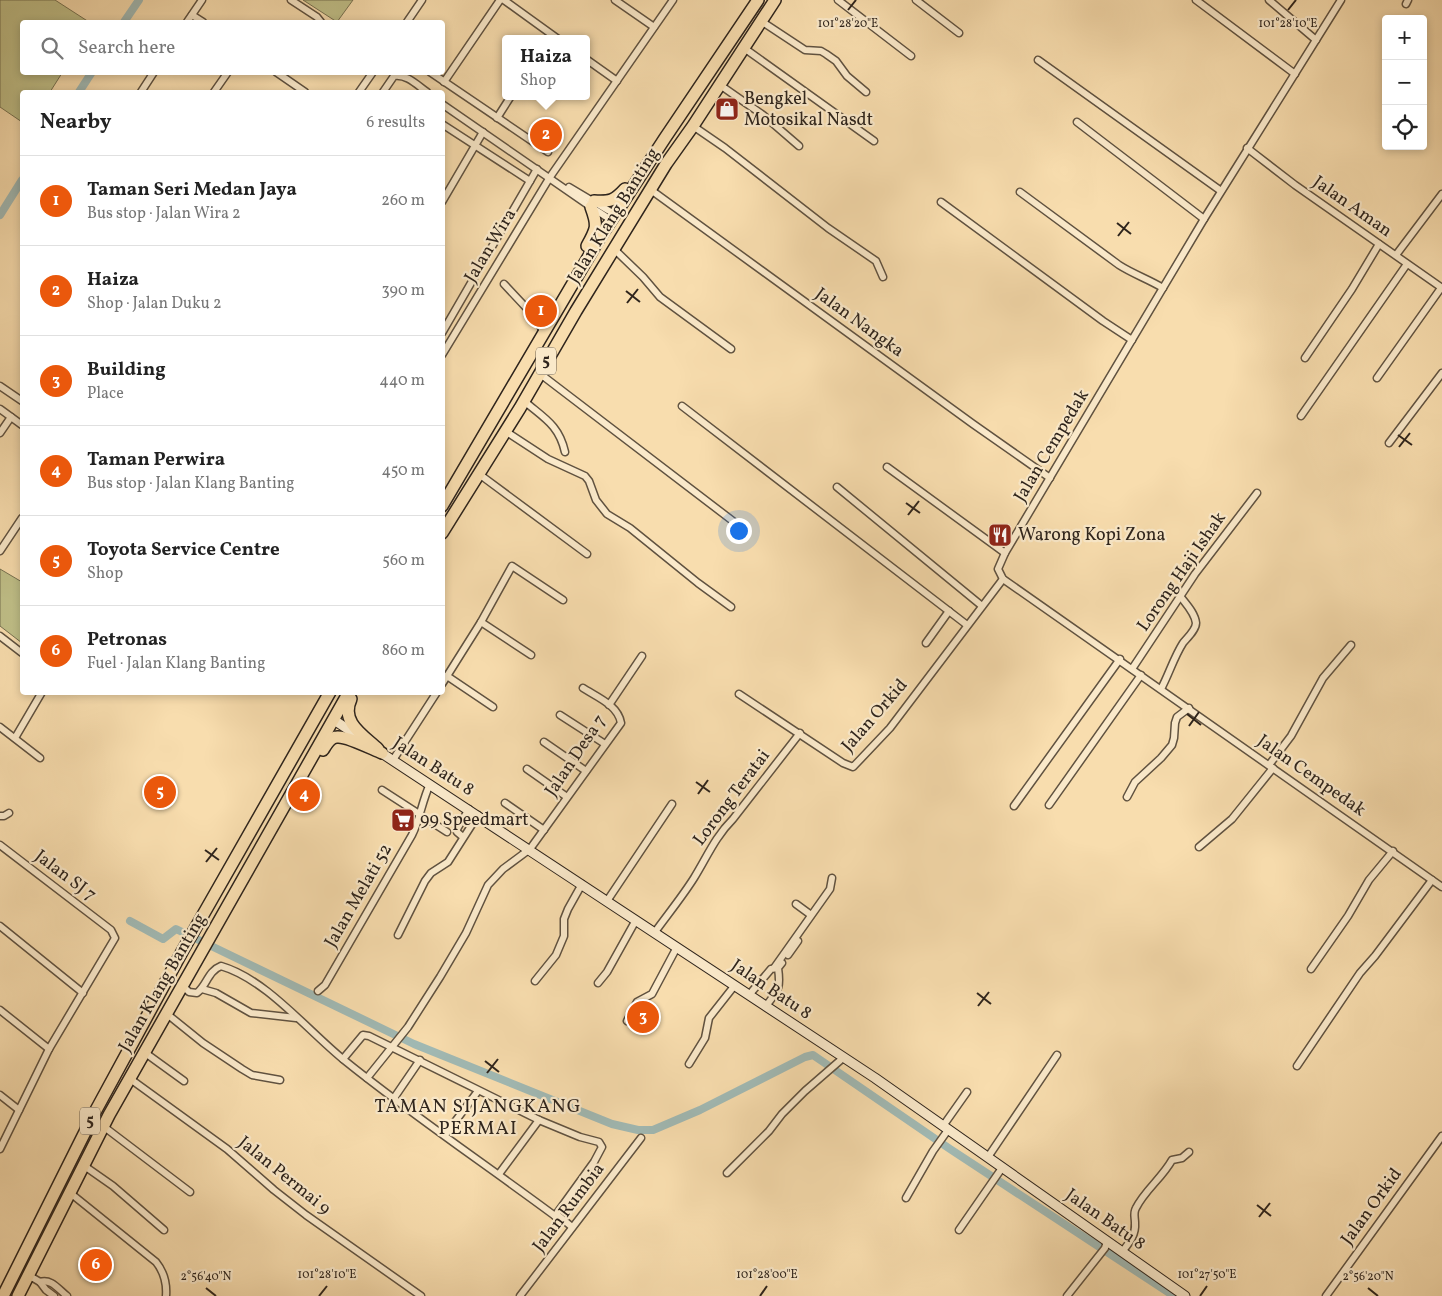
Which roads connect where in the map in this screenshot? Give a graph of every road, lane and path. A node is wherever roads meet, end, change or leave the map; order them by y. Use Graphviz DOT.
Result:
graph roads {
  1 [pos="202,0"];
  2 [pos="291,0"];
  3 [pos="422,0"];
  4 [pos="500,0"];
  5 [pos="504,0"];
  6 [pos="615,0"];
  7 [pos="673,0"];
  8 [pos="758,0"];
  9 [pos="775,0"];
  10 [pos="838,0"];
  11 [pos="916,0"];
  12 [pos="1196,0"];
  13 [pos="1269,0"];
  14 [pos="1340,0"];
  15 [pos="192,15"];
  16 [pos="188,20"];
  17 [pos="200,20"];
  18 [pos="319,20"];
  19 [pos="408,20"];
  20 [pos="761,21"];
  21 [pos="654,27"];
  22 [pos="959,33"];
  23 [pos="549,35"];
  24 [pos="1316,40"];
  25 [pos="744,48"];
  26 [pos="911,56"];
  27 [pos="1038,60"];
  28 [pos="590,62"];
  29 [pos="1295,74"];
  30 [pos="152,75"];
  31 [pos="226,75"];
  32 [pos="371,75"];
  33 [pos="400,75"];
  34 [pos="406,75"];
  35 [pos="434,75"];
  36 [pos="287,76"];
  37 [pos="617,81"];
  38 [pos="444,82"];
  39 [pos="720,85"];
  40 [pos="142,90"];
  41 [pos="215,90"];
  42 [pos="303,90"];
  43 [pos="361,90"];
  44 [pos="384,90"];
  45 [pos="425,90"];
  46 [pos="866,92"];
  47 [pos="508,100"];
  48 [pos="445,106"];
  49 [pos="497,118"];
  50 [pos="1077,122"];
  51 [pos="445,126"];
  52 [pos="692,126"];
  53 [pos="483,132"];
  54 [pos="665,138"];
  55 [pos="874,141"];
  56 [pos="476,145"];
  57 [pos="798,146"];
  58 [pos="1247,148"];
  59 [pos="548,152"];
  60 [pos="666,164"];
  61 [pos="537,169"];
  62 [pos="550,177"];
  63 [pos="530,181"];
  64 [pos="651,190"];
  65 [pos="1221,191"];
  66 [pos="1020,192"];
  67 [pos="1442,194"];
  68 [pos="445,196"];
  69 [pos="940,202"];
  70 [pos="592,204"];
  71 [pos="612,218"];
  72 [pos="1204,219"];
  73 [pos="1377,246"];
  74 [pos="614,249"];
  75 [pos="1396,255"];
  76 [pos="1404,269"];
  77 [pos="883,277"];
  78 [pos="504,284"];
  79 [pos="1163,288"];
  80 [pos="1440,290"];
  81 [pos="576,311"];
  82 [pos="554,315"];
  83 [pos="445,328"];
  84 [pos="544,332"];
  85 [pos="1132,340"];
  86 [pos="730,349"];
  87 [pos="445,350"];
  88 [pos="1305,358"];
  89 [pos="539,373"];
  90 [pos="1442,373"];
  91 [pos="1377,378"];
  92 [pos="0,386"];
  93 [pos="20,400"];
  94 [pos="524,401"];
  95 [pos="682,406"];
  96 [pos="0,410"];
  97 [pos="1302,416"];
  98 [pos="11,417"];
  99 [pos="20,424"];
  100 [pos="505,431"];
  101 [pos="0,433"];
  102 [pos="1390,443"];
  103 [pos="565,452"];
  104 [pos="887,467"];
  105 [pos="479,474"];
  106 [pos="1050,478"];
  107 [pos="837,487"];
  108 [pos="1257,493"];
  109 [pos="445,501"];
  110 [pos="20,521"];
  111 [pos="445,528"];
  112 [pos="742,528"];
  113 [pos="0,551"];
  114 [pos="1005,553"];
  115 [pos="587,554"];
  116 [pos="1003,579"];
  117 [pos="1180,596"];
  118 [pos="562,600"];
  119 [pos="982,606"];
  120 [pos="731,607"];
  121 [pos="949,611"];
  122 [pos="481,622"];
  123 [pos="967,625"];
  124 [pos="0,636"];
  125 [pos="926,643"];
  126 [pos="1351,645"];
  127 [pos="20,651"];
  128 [pos="531,655"];
  129 [pos="642,656"];
  130 [pos="1120,660"];
  131 [pos="1132,669"];
  132 [pos="1141,675"];
  133 [pos="447,676"];
  134 [pos="445,679"];
  135 [pos="583,688"];
  136 [pos="1161,689"];
  137 [pos="739,694"];
  138 [pos="40,695"];
  139 [pos="328,695"];
  140 [pos="335,695"];
  141 [pos="348,695"];
  142 [pos="353,695"];
  143 [pos="435,695"];
  144 [pos="609,705"];
  145 [pos="493,707"];
  146 [pos="1189,708"];
  147 [pos="560,715"];
  148 [pos="334,720"];
  149 [pos="0,727"];
  150 [pos="800,733"];
  151 [pos="15,738"];
  152 [pos="544,742"];
  153 [pos="605,744"];
  154 [pos="297,749"];
  155 [pos="382,753"];
  156 [pos="40,758"];
  157 [pos="393,760"];
  158 [pos="1271,766"];
  159 [pos="526,770"];
  160 [pos="586,771"];
  161 [pos="430,784"];
  162 [pos="382,790"];
  163 [pos="567,797"];
  164 [pos="1127,798"];
  165 [pos="504,803"];
  166 [pos="672,804"];
  167 [pos="1050,805"];
  168 [pos="285,806"];
  169 [pos="1014,806"];
  170 [pos="469,809"];
  171 [pos="9,813"];
  172 [pos="418,814"];
  173 [pos="478,815"];
  174 [pos="0,816"];
  175 [pos="544,830"];
  176 [pos="447,832"];
  177 [pos="463,837"];
  178 [pos="0,845"];
  179 [pos="1199,848"];
  180 [pos="530,849"];
  181 [pos="1393,852"];
  182 [pos="832,878"];
  183 [pos="1432,880"];
  184 [pos="582,884"];
  185 [pos="1442,887"];
  186 [pos="607,901"];
  187 [pos="796,904"];
  188 [pos="811,915"];
  189 [pos="636,920"];
  190 [pos="0,926"];
  191 [pos="655,932"];
  192 [pos="398,935"];
  193 [pos="798,941"];
  194 [pos="677,947"];
  195 [pos="776,968"];
  196 [pos="1311,969"];
  197 [pos="535,981"];
  198 [pos="598,983"];
  199 [pos="735,985"];
  200 [pos="182,986"];
  201 [pos="202,989"];
  202 [pos="318,991"];
  203 [pos="83,993"];
  204 [pos="749,995"];
  205 [pos="766,1006"];
  206 [pos="0,1010"];
  207 [pos="167,1014"];
  208 [pos="296,1018"];
  209 [pos="627,1021"];
  210 [pos="394,1045"];
  211 [pos="49,1049"];
  212 [pos="144,1052"];
  213 [pos="1057,1055"];
  214 [pos="343,1059"];
  215 [pos="420,1060"];
  216 [pos="840,1061"];
  217 [pos="689,1064"];
  218 [pos="1297,1066"];
  219 [pos="129,1078"];
  220 [pos="367,1078"];
  221 [pos="280,1080"];
  222 [pos="184,1081"];
  223 [pos="478,1090"];
  224 [pos="967,1092"];
  225 [pos="0,1095"];
  226 [pos="394,1098"];
  227 [pos="19,1110"];
  228 [pos="540,1120"];
  229 [pos="103,1126"];
  230 [pos="945,1130"];
  231 [pos="445,1135"];
  232 [pos="1442,1136"];
  233 [pos="641,1138"];
  234 [pos="0,1149"];
  235 [pos="1189,1152"];
  236 [pos="988,1157"];
  237 [pos="83,1165"];
  238 [pos="1000,1171"];
  239 [pos="727,1173"];
  240 [pos="500,1174"];
  241 [pos="69,1192"];
  242 [pos="190,1192"];
  243 [pos="906,1198"];
  244 [pos="555,1216"];
  245 [pos="572,1227"];
  246 [pos="164,1230"];
  247 [pos="959,1230"];
  248 [pos="1106,1244"];
  249 [pos="1122,1252"];
  250 [pos="28,1275"];
  251 [pos="40,1282"];
  252 [pos="3,1296"];
  253 [pos="18,1296"];
  254 [pos="54,1296"];
  255 [pos="67,1296"];
  256 [pos="166,1296"];
  257 [pos="421,1296"];
  258 [pos="520,1296"];
  259 [pos="1067,1296"];
  260 [pos="1185,1296"];
  261 [pos="1326,1296"];
  1 -- 15 [label="street"];
  2 -- 18 [label="street"];
  3 -- 19 [label="street"];
  4 -- 38 [label="street"];
  5 -- 23 [label="street"];
  6 -- 21 [label="street"];
  7 -- 21 [label="street, Jalan Wira"];
  8 -- 54 [label="highway, Jalan Klang Banting / 5"];
  9 -- 20 [label="highway, Jalan Klang Banting / 5"];
  10 -- 26 [label="street"];
  11 -- 22 [label="street"];
  12 -- 29 [label="street"];
  13 -- 24 [label="street"];
  14 -- 24 [label="street, Jalan Cempedak"];
  15 -- 16 [label="street"];
  15 -- 17 [label="street"];
  20 -- 25 [label="highway, Jalan Klang Banting / 5"];
  20 -- 46 [label="street"];
  21 -- 37 [label="street, Jalan Wira"];
  24 -- 29 [label="street, Jalan Cempedak"];
  25 -- 39 [label="highway, Jalan Klang Banting / 5"];
  25 -- 55 [label="street"];
  27 -- 65 [label="street"];
  28 -- 37 [label="street"];
  29 -- 58 [label="street, Jalan Cempedak"];
  30 -- 40 [label="street"];
  31 -- 41 [label="street"];
  32 -- 43 [label="street"];
  33 -- 44 [label="street"];
  34 -- 45 [label="street"];
  35 -- 38 [label="street"];
  36 -- 42 [label="street"];
  37 -- 62 [label="street, Jalan Wira"];
  38 -- 49 [label="street"];
  39 -- 52 [label="highway, Jalan Klang Banting / 5"];
  39 -- 57 [label="street"];
  47 -- 49 [label="street"];
  48 -- 53 [label="street"];
  49 -- 59 [label="street"];
  50 -- 72 [label="street"];
  51 -- 56 [label="street"];
  52 -- 60 [label="highway, Jalan Klang Banting / 5"];
  52 -- 77 [label="street"];
  53 -- 56 [label="street"];
  53 -- 61 [label="street"];
  54 -- 70 [label="highway"];
  54 -- 71 [label="highway, Jalan Klang Banting / 5"];
  56 -- 63 [label="street"];
  56 -- 68 [label="street"];
  58 -- 65 [label="street, Jalan Cempedak"];
  58 -- 73 [label="street, Jalan Aman"];
  60 -- 64 [label="highway, Jalan Klang Banting / 5"];
  60 -- 71 [label="highway"];
  61 -- 62 [label="street"];
  61 -- 63 [label="street"];
  62 -- 70 [label="street"];
  62 -- 87 [label="street, Jalan Wira"];
  63 -- 83 [label="street"];
  64 -- 74 [label="highway, Jalan Klang Banting / 5"];
  64 -- 106 [label="street, Jalan Nangka"];
  65 -- 72 [label="street, Jalan Cempedak"];
  66 -- 79 [label="street"];
  67 -- 75 [label="street"];
  69 -- 85 [label="street"];
  70 -- 71 [label="street"];
  70 -- 82 [label="highway"];
  71 -- 81 [label="highway"];
  71 -- 82 [label="highway, Jalan Klang Banting / 5"];
  72 -- 79 [label="street, Jalan Cempedak"];
  73 -- 75 [label="street, Jalan Aman"];
  73 -- 88 [label="street"];
  74 -- 81 [label="highway, Jalan Klang Banting / 5"];
  74 -- 86 [label="street"];
  75 -- 76 [label="street, Jalan Aman"];
  76 -- 80 [label="street, Jalan Aman"];
  76 -- 97 [label="street"];
  78 -- 84 [label="street"];
  79 -- 85 [label="street, Jalan Cempedak"];
  80 -- 91 [label="street"];
  81 -- 89 [label="highway, Jalan Klang Banting / 5"];
  82 -- 84 [label="highway, Jalan Klang Banting / 5"];
  84 -- 109 [label="highway, Jalan Klang Banting / 5"];
  85 -- 106 [label="street, Jalan Cempedak"];
  89 -- 94 [label="highway, Jalan Klang Banting / 5"];
  89 -- 112 [label="street"];
  90 -- 102 [label="street"];
  92 -- 93 [label="street"];
  94 -- 100 [label="highway, Jalan Klang Banting / 5"];
  94 -- 103 [label="street"];
  95 -- 121 [label="street"];
  96 -- 98 [label="street"];
  98 -- 99 [label="street"];
  98 -- 101 [label="street"];
  100 -- 105 [label="highway, Jalan Klang Banting / 5"];
  100 -- 120 [label="street"];
  104 -- 114 [label="street"];
  105 -- 111 [label="highway, Jalan Klang Banting / 5"];
  105 -- 115 [label="street"];
  106 -- 114 [label="street, Jalan Cempedak"];
  107 -- 119 [label="street"];
  108 -- 117 [label="street, Lorong Haji Ishak"];
  110 -- 113 [label="street"];
  114 -- 116 [label="street, Jalan Cempedak"];
  116 -- 119 [label="street, Jalan Orkid"];
  116 -- 130 [label="street, Jalan Cempedak"];
  117 -- 131 [label="street, Lorong Haji Ishak"];
  117 -- 136 [label="street"];
  118 -- 122 [label="street"];
  119 -- 123 [label="street, Jalan Orkid"];
  121 -- 123 [label="street"];
  121 -- 125 [label="street"];
  122 -- 128 [label="street"];
  122 -- 133 [label="street"];
  123 -- 150 [label="street, Jalan Orkid"];
  124 -- 127 [label="street"];
  126 -- 158 [label="street"];
  129 -- 144 [label="street"];
  130 -- 131 [label="street, Jalan Cempedak"];
  130 -- 169 [label="street"];
  131 -- 132 [label="street, Jalan Cempedak"];
  132 -- 136 [label="street, Jalan Cempedak"];
  132 -- 167 [label="street"];
  133 -- 134 [label="street"];
  133 -- 145 [label="street"];
  135 -- 144 [label="street, Jalan Desa 7"];
  136 -- 146 [label="street, Jalan Cempedak"];
  137 -- 150 [label="street, Jalan Orkid"];
  138 -- 151 [label="street"];
  139 -- 154 [label="highway, Jalan Klang Banting / 5"];
  140 -- 148 [label="highway"];
  141 -- 148 [label="highway, Jalan Klang Banting / 5"];
  142 -- 155 [label="highway"];
  143 -- 157 [label="street"];
  144 -- 153 [label="street, Jalan Desa 7"];
  146 -- 158 [label="street, Jalan Cempedak"];
  146 -- 164 [label="street"];
  147 -- 153 [label="street"];
  148 -- 154 [label="highway"];
  148 -- 155 [label="street, Jalan Batu 8"];
  148 -- 168 [label="highway, Jalan Klang Banting / 5"];
  149 -- 151 [label="street"];
  150 -- 191 [label="street, Lorong Teratai"];
  151 -- 156 [label="street"];
  152 -- 160 [label="street"];
  153 -- 160 [label="street, Jalan Desa 7"];
  154 -- 252 [label="highway, Jalan Klang Banting / 5"];
  155 -- 157 [label="street, Jalan Batu 8"];
  155 -- 168 [label="highway"];
  157 -- 161 [label="street, Jalan Batu 8"];
  158 -- 179 [label="street"];
  158 -- 181 [label="street, Jalan Cempedak"];
  159 -- 163 [label="street"];
  160 -- 163 [label="street, Jalan Desa 7"];
  161 -- 170 [label="street, Jalan Batu 8"];
  161 -- 172 [label="street, Jalan Melati 52"];
  162 -- 172 [label="street"];
  163 -- 175 [label="street, Jalan Desa 7"];
  165 -- 175 [label="street"];
  166 -- 186 [label="street"];
  168 -- 200 [label="highway, Jalan Klang Banting / 5"];
  170 -- 173 [label="street, Jalan Batu 8"];
  170 -- 177 [label="street"];
  171 -- 174 [label="street"];
  172 -- 176 [label="street"];
  172 -- 202 [label="street, Jalan Melati 52"];
  173 -- 177 [label="street"];
  173 -- 180 [label="street, Jalan Batu 8"];
  175 -- 180 [label="street, Jalan Desa 7"];
  177 -- 192 [label="street"];
  178 -- 203 [label="street, Jalan SJ 7"];
  180 -- 184 [label="street, Jalan Batu 8"];
  180 -- 210 [label="street, Jalan Desa 7"];
  181 -- 183 [label="street, Jalan Cempedak"];
  181 -- 196 [label="street"];
  182 -- 188 [label="street"];
  183 -- 185 [label="street, Jalan Cempedak"];
  183 -- 218 [label="street"];
  184 -- 186 [label="street, Jalan Batu 8"];
  184 -- 197 [label="street"];
  186 -- 189 [label="street, Jalan Batu 8"];
  187 -- 188 [label="street"];
  188 -- 195 [label="street"];
  189 -- 191 [label="street, Jalan Batu 8"];
  189 -- 198 [label="street"];
  190 -- 203 [label="street"];
  191 -- 194 [label="street, Jalan Batu 8"];
  193 -- 195 [label="street"];
  194 -- 199 [label="street, Jalan Batu 8"];
  194 -- 209 [label="street"];
  195 -- 204 [label="street"];
  195 -- 205 [label="street"];
  199 -- 204 [label="street, Jalan Batu 8"];
  199 -- 217 [label="street"];
  200 -- 201 [label="street"];
  200 -- 207 [label="highway, Jalan Klang Banting / 5"];
  201 -- 208 [label="street"];
  201 -- 208 [label="street"];
  203 -- 211 [label="street"];
  204 -- 205 [label="street, Jalan Batu 8"];
  205 -- 216 [label="street, Jalan Batu 8"];
  206 -- 211 [label="street"];
  207 -- 212 [label="highway, Jalan Klang Banting / 5"];
  207 -- 221 [label="street"];
  208 -- 214 [label="street"];
  210 -- 214 [label="street"];
  210 -- 215 [label="street"];
  210 -- 220 [label="street, Jalan Desa 7"];
  211 -- 227 [label="street"];
  212 -- 219 [label="highway, Jalan Klang Banting / 5"];
  212 -- 222 [label="street"];
  213 -- 236 [label="street"];
  214 -- 220 [label="street"];
  215 -- 223 [label="street"];
  215 -- 226 [label="street"];
  216 -- 230 [label="street, Jalan Batu 8"];
  216 -- 239 [label="street"];
  219 -- 229 [label="highway, Jalan Klang Banting / 5"];
  219 -- 257 [label="street, Jalan Permai 9"];
  220 -- 226 [label="street"];
  223 -- 228 [label="street"];
  223 -- 231 [label="street"];
  224 -- 230 [label="street"];
  225 -- 227 [label="street"];
  226 -- 231 [label="street"];
  227 -- 234 [label="street"];
  228 -- 240 [label="street"];
  228 -- 244 [label="street"];
  229 -- 237 [label="highway, Jalan Klang Banting / 5"];
  229 -- 242 [label="street"];
  230 -- 236 [label="street, Jalan Batu 8"];
  230 -- 243 [label="street"];
  231 -- 240 [label="street"];
  232 -- 261 [label="street, Jalan Orkid"];
  233 -- 245 [label="street, Jalan Rumbia"];
  235 -- 249 [label="street"];
  236 -- 238 [label="street, Jalan Batu 8"];
  237 -- 241 [label="highway, Jalan Klang Banting / 5"];
  237 -- 246 [label="street"];
  238 -- 247 [label="street"];
  238 -- 248 [label="street, Jalan Batu 8"];
  240 -- 244 [label="street"];
  241 -- 250 [label="highway, Jalan Klang Banting / 5"];
  241 -- 256 [label="street"];
  244 -- 245 [label="street"];
  245 -- 258 [label="street, Jalan Rumbia"];
  248 -- 249 [label="street, Jalan Batu 8"];
  248 -- 259 [label="street"];
  249 -- 260 [label="street, Jalan Batu 8"];
  250 -- 251 [label="street"];
  250 -- 253 [label="highway, Jalan Klang Banting / 5"];
  251 -- 254 [label="street"];
  251 -- 255 [label="street"];
}
